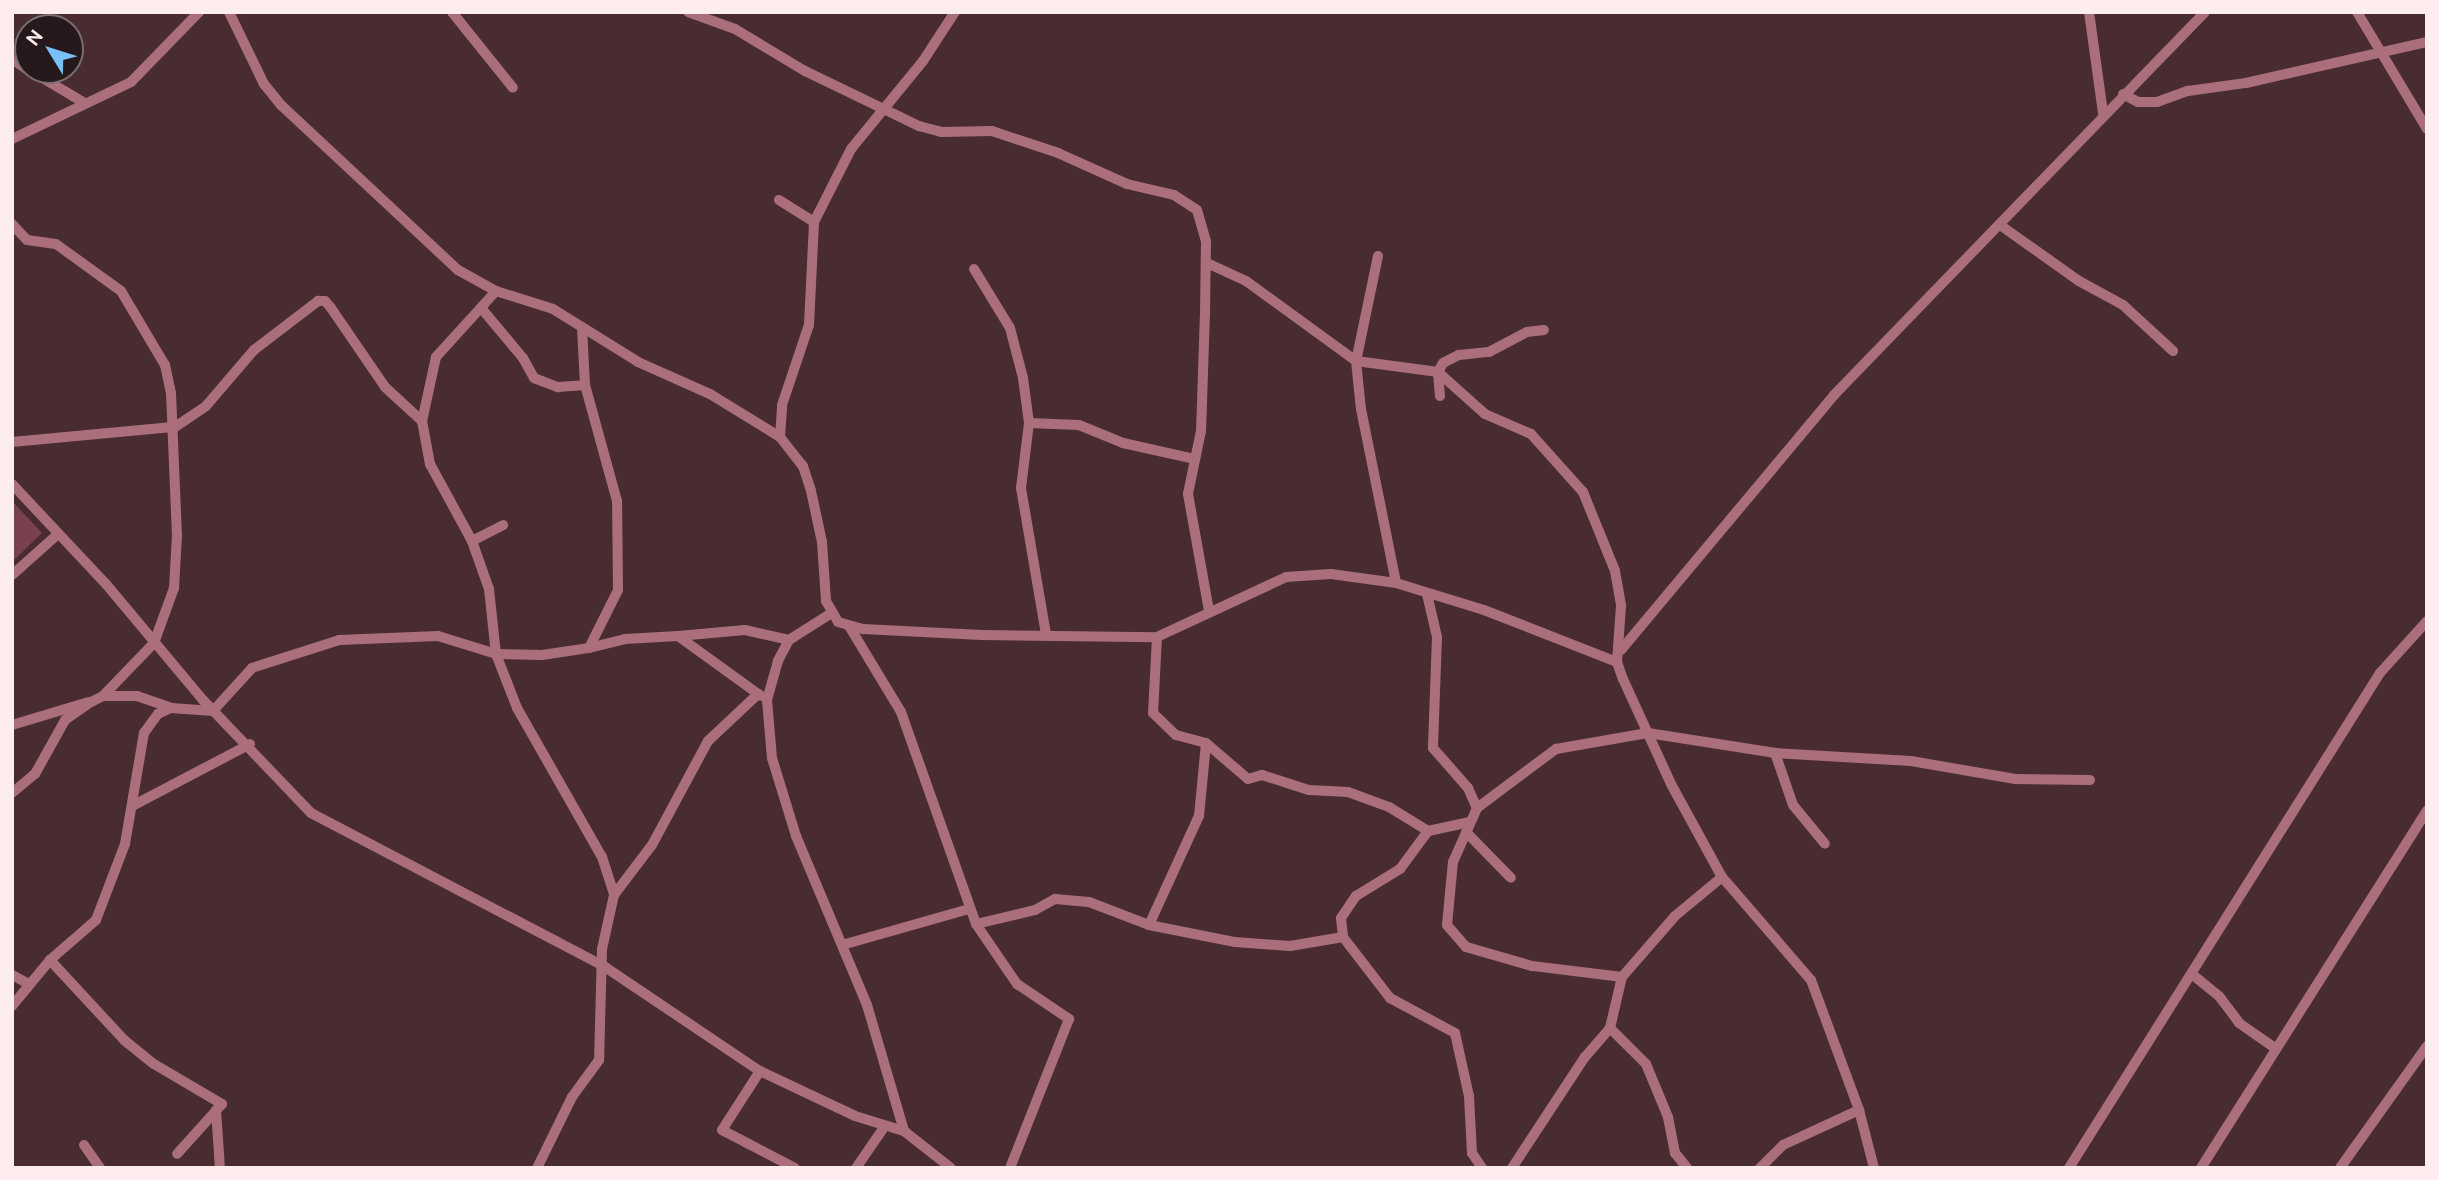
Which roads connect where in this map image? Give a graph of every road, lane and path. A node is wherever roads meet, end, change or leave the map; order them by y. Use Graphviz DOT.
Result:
graph roads {
  1 [pos="199,12"];
  2 [pos="229,12"];
  3 [pos="452,12"];
  4 [pos="688,12"];
  5 [pos="955,12"];
  6 [pos="2090,12"];
  7 [pos="2205,12"];
  8 [pos="2357,12"];
  9 [pos="2427,42"];
  10 [pos="2383,51"];
  11 [pos="52,84"];
  12 [pos="513,89"];
  13 [pos="2123,94"];
  14 [pos="83,102"];
  15 [pos="880,108"];
  16 [pos="2103,113"];
  17 [pos="2427,129"];
  18 [pos="12,139"];
  19 [pos="779,200"];
  20 [pos="814,222"];
  21 [pos="12,223"];
  22 [pos="2000,225"];
  23 [pos="1378,256"];
  24 [pos="1207,263"];
  25 [pos="974,270"];
  26 [pos="496,291"];
  27 [pos="482,309"];
  28 [pos="582,327"];
  29 [pos="1544,330"];
  30 [pos="2173,351"];
  31 [pos="1356,361"];
  32 [pos="1438,372"];
  33 [pos="585,385"];
  34 [pos="1440,396"];
  35 [pos="422,421"];
  36 [pos="1029,423"];
  37 [pos="175,427"];
  38 [pos="780,437"];
  39 [pos="12,442"];
  40 [pos="1195,459"];
  41 [pos="12,484"];
  42 [pos="503,526"];
  43 [pos="58,534"];
  44 [pos="472,541"];
  45 [pos="12,575"];
  46 [pos="1396,583"];
  47 [pos="1427,594"];
  48 [pos="1209,611"];
  49 [pos="830,614"];
  50 [pos="2427,621"];
  51 [pos="849,626"];
  52 [pos="1046,634"];
  53 [pos="678,636"];
  54 [pos="1157,637"];
  55 [pos="789,640"];
  56 [pos="154,643"];
  57 [pos="589,648"];
  58 [pos="496,654"];
  59 [pos="1619,656"];
  60 [pos="103,696"];
  61 [pos="762,697"];
  62 [pos="91,702"];
  63 [pos="171,708"];
  64 [pos="213,711"];
  65 [pos="12,724"];
  66 [pos="1648,733"];
  67 [pos="1206,743"];
  68 [pos="250,744"];
  69 [pos="1775,753"];
  70 [pos="2091,780"];
  71 [pos="12,793"];
  72 [pos="134,805"];
  73 [pos="1477,808"];
  74 [pos="2427,811"];
  75 [pos="1468,827"];
  76 [pos="1428,831"];
  77 [pos="1825,844"];
  78 [pos="1722,877"];
  79 [pos="1511,878"];
  80 [pos="614,895"];
  81 [pos="969,909"];
  82 [pos="976,924"];
  83 [pos="1149,925"];
  84 [pos="1343,937"];
  85 [pos="842,945"];
  86 [pos="50,960"];
  87 [pos="605,967"];
  88 [pos="12,975"];
  89 [pos="2193,975"];
  90 [pos="1622,977"];
  91 [pos="29,984"];
  92 [pos="12,1006"];
  93 [pos="1610,1028"];
  94 [pos="2427,1046"];
  95 [pos="2275,1048"];
  96 [pos="760,1071"];
  97 [pos="216,1110"];
  98 [pos="1859,1110"];
  99 [pos="885,1126"];
  100 [pos="904,1132"];
  101 [pos="84,1145"];
  102 [pos="177,1154"];
  103 [pos="100,1168"];
  104 [pos="220,1168"];
  105 [pos="537,1168"];
  106 [pos="795,1168"];
  107 [pos="856,1168"];
  108 [pos="951,1168"];
  109 [pos="1010,1168"];
  110 [pos="1482,1168"];
  111 [pos="1512,1168"];
  112 [pos="1687,1168"];
  113 [pos="1760,1168"];
  114 [pos="1874,1168"];
  115 [pos="2069,1168"];
  116 [pos="2201,1168"];
  117 [pos="2340,1168"];
  1 -- 14 [label="street"];
  2 -- 26 [label="street"];
  3 -- 12 [label="street"];
  4 -- 15 [label="street"];
  5 -- 15 [label="street"];
  6 -- 16 [label="street"];
  7 -- 13 [label="street"];
  8 -- 10 [label="street"];
  9 -- 10 [label="street"];
  10 -- 13 [label="street"];
  10 -- 17 [label="street"];
  11 -- 14 [label="street"];
  13 -- 16 [label="street"];
  14 -- 18 [label="street"];
  15 -- 20 [label="street"];
  15 -- 24 [label="street"];
  16 -- 22 [label="street"];
  19 -- 20 [label="street"];
  20 -- 38 [label="street"];
  21 -- 37 [label="street"];
  22 -- 30 [label="street"];
  22 -- 59 [label="street"];
  23 -- 31 [label="street"];
  24 -- 31 [label="street"];
  24 -- 40 [label="street"];
  25 -- 36 [label="street"];
  26 -- 27 [label="street"];
  26 -- 28 [label="street"];
  27 -- 33 [label="street"];
  27 -- 35 [label="street"];
  28 -- 33 [label="street"];
  28 -- 38 [label="street"];
  29 -- 32 [label="street"];
  31 -- 32 [label="street"];
  31 -- 46 [label="street"];
  32 -- 34 [label="street"];
  32 -- 59 [label="street"];
  33 -- 57 [label="street"];
  35 -- 37 [label="street"];
  35 -- 44 [label="street"];
  36 -- 40 [label="street"];
  36 -- 52 [label="street"];
  37 -- 39 [label="street"];
  37 -- 56 [label="street"];
  38 -- 49 [label="street"];
  40 -- 48 [label="street"];
  41 -- 43 [label="street"];
  42 -- 44 [label="street"];
  43 -- 45 [label="street"];
  43 -- 56 [label="street"];
  44 -- 58 [label="street"];
  46 -- 47 [label="street"];
  46 -- 48 [label="street"];
  47 -- 59 [label="street"];
  47 -- 73 [label="street"];
  48 -- 54 [label="street"];
  49 -- 51 [label="street"];
  49 -- 55 [label="street"];
  50 -- 89 [label="street"];
  51 -- 52 [label="street"];
  51 -- 81 [label="street"];
  52 -- 54 [label="street"];
  53 -- 55 [label="street"];
  53 -- 57 [label="street"];
  53 -- 61 [label="street"];
  54 -- 67 [label="street"];
  55 -- 61 [label="street"];
  56 -- 60 [label="street"];
  56 -- 64 [label="street"];
  57 -- 58 [label="street"];
  58 -- 64 [label="street"];
  58 -- 80 [label="street"];
  59 -- 66 [label="street"];
  60 -- 62 [label="street"];
  60 -- 63 [label="street"];
  61 -- 80 [label="street"];
  61 -- 85 [label="street"];
  62 -- 65 [label="street"];
  62 -- 71 [label="street"];
  63 -- 64 [label="street"];
  63 -- 72 [label="street"];
  64 -- 68 [label="street"];
  66 -- 69 [label="street"];
  66 -- 73 [label="street"];
  66 -- 78 [label="street"];
  67 -- 76 [label="street"];
  67 -- 83 [label="street"];
  68 -- 72 [label="street"];
  68 -- 87 [label="street"];
  69 -- 70 [label="street"];
  69 -- 77 [label="street"];
  72 -- 86 [label="street"];
  73 -- 75 [label="street"];
  74 -- 95 [label="street"];
  75 -- 76 [label="street"];
  75 -- 79 [label="street"];
  75 -- 90 [label="street"];
  76 -- 84 [label="street"];
  78 -- 90 [label="street"];
  78 -- 98 [label="street"];
  80 -- 87 [label="street"];
  81 -- 82 [label="street"];
  81 -- 85 [label="street"];
  82 -- 83 [label="street"];
  82 -- 109 [label="street"];
  83 -- 84 [label="street"];
  84 -- 110 [label="street"];
  85 -- 100 [label="street"];
  86 -- 91 [label="street"];
  86 -- 97 [label="street"];
  87 -- 96 [label="street"];
  87 -- 105 [label="street"];
  88 -- 91 [label="street"];
  89 -- 95 [label="street"];
  89 -- 115 [label="street"];
  90 -- 93 [label="street"];
  91 -- 92 [label="street"];
  93 -- 111 [label="street"];
  93 -- 112 [label="street"];
  94 -- 117 [label="street"];
  95 -- 116 [label="street"];
  96 -- 99 [label="street"];
  96 -- 106 [label="street"];
  97 -- 102 [label="street"];
  97 -- 104 [label="street"];
  98 -- 113 [label="street"];
  98 -- 114 [label="street"];
  99 -- 100 [label="street"];
  99 -- 107 [label="street"];
  100 -- 108 [label="street"];
  101 -- 103 [label="street"];
}
